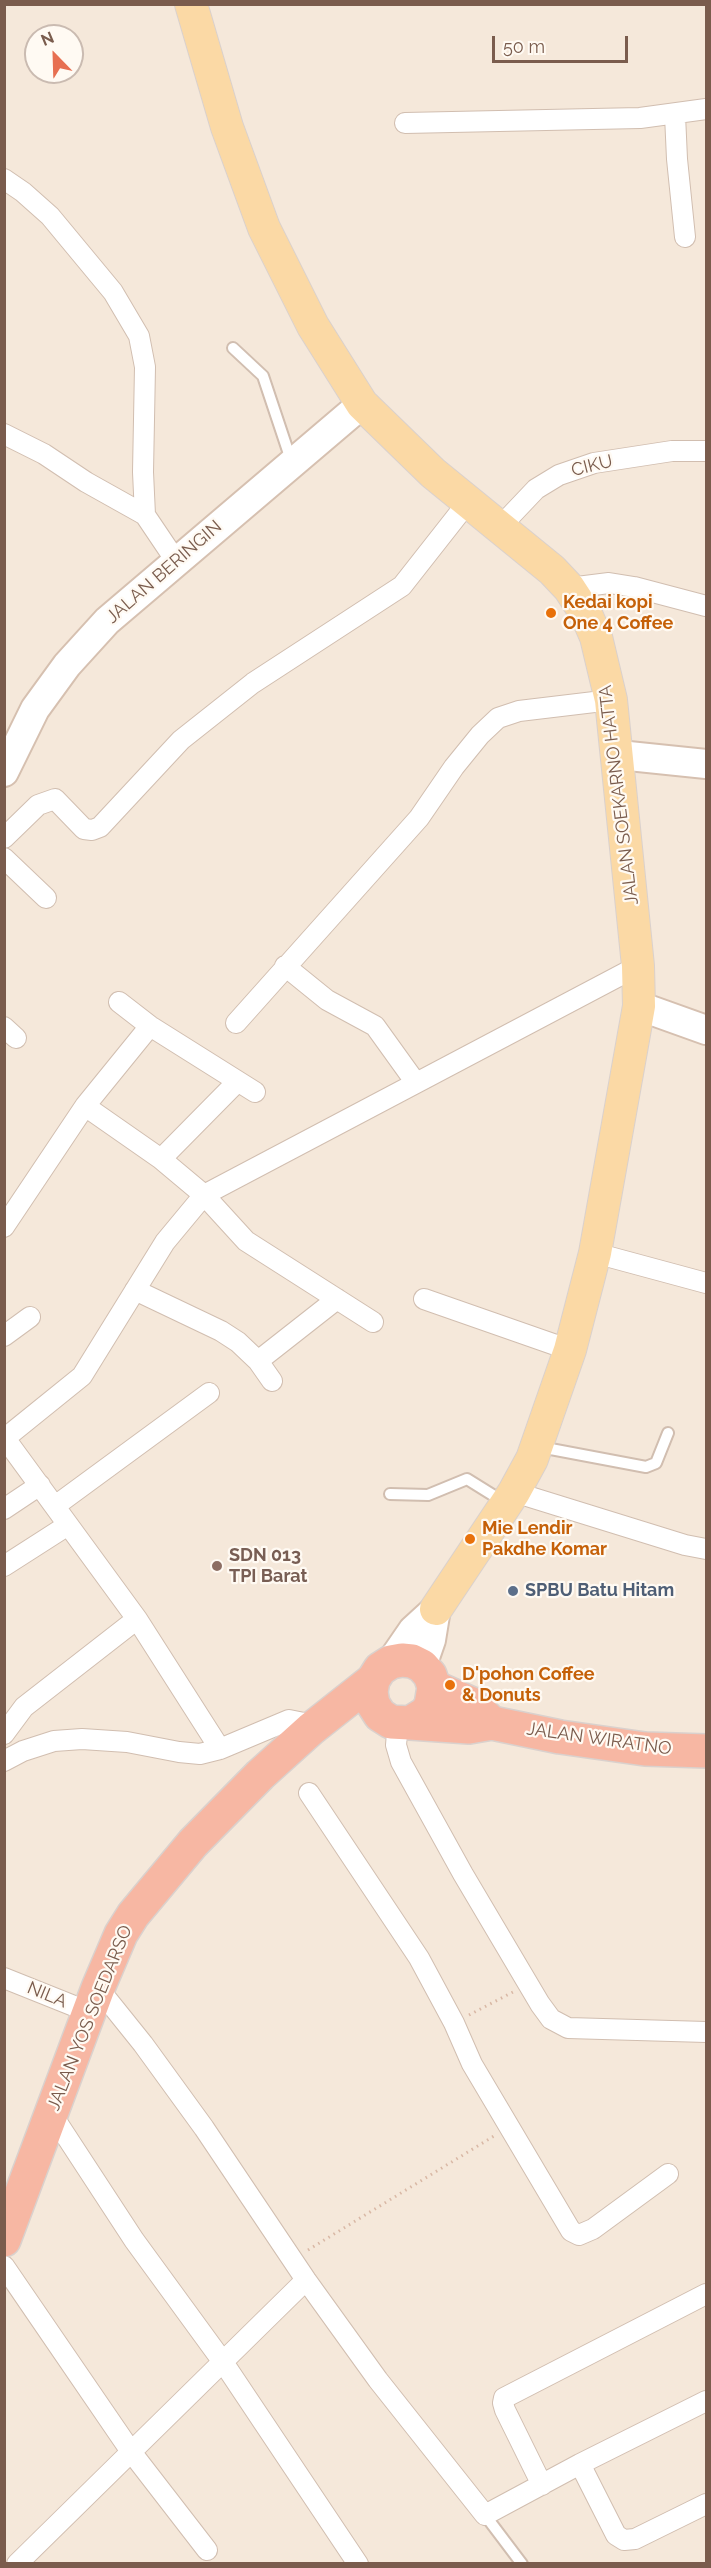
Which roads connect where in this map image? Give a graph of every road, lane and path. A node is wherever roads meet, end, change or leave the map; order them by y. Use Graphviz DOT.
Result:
graph roads {
  1 [pos="191,4"];
  2 [pos="706,109"];
  3 [pos="675,115"];
  4 [pos="405,123"];
  5 [pos="4,179"];
  6 [pos="685,237"];
  7 [pos="233,348"];
  8 [pos="362,404"];
  9 [pos="4,434"];
  10 [pos="706,451"];
  11 [pos="292,463"];
  12 [pos="468,502"];
  13 [pos="146,515"];
  14 [pos="499,528"];
  15 [pos="176,561"];
  16 [pos="569,588"];
  17 [pos="706,606"];
  18 [pos="611,700"];
  19 [pos="619,755"];
  20 [pos="706,764"];
  21 [pos="4,772"];
  22 [pos="4,838"];
  23 [pos="4,858"];
  24 [pos="46,898"];
  25 [pos="285,966"];
  26 [pos="638,966"];
  27 [pos="119,1002"];
  28 [pos="639,1006"];
  29 [pos="236,1023"];
  30 [pos="150,1026"];
  31 [pos="706,1030"];
  32 [pos="237,1082"];
  33 [pos="416,1083"];
  34 [pos="255,1092"];
  35 [pos="85,1106"];
  36 [pos="161,1159"];
  37 [pos="204,1195"];
  38 [pos="4,1227"];
  39 [pos="595,1253"];
  40 [pos="706,1283"];
  41 [pos="135,1290"];
  42 [pos="337,1299"];
  43 [pos="424,1299"];
  44 [pos="30,1317"];
  45 [pos="373,1322"];
  46 [pos="4,1336"];
  47 [pos="570,1350"];
  48 [pos="258,1361"];
  49 [pos="272,1381"];
  50 [pos="209,1393"];
  51 [pos="668,1433"];
  52 [pos="5,1438"];
  53 [pos="537,1446"];
  54 [pos="40,1485"];
  55 [pos="390,1494"];
  56 [pos="510,1498"];
  57 [pos="55,1506"];
  58 [pos="4,1509"];
  59 [pos="68,1525"];
  60 [pos="706,1549"];
  61 [pos="4,1566"];
  62 [pos="436,1609"];
  63 [pos="137,1619"];
  64 [pos="405,1674"];
  65 [pos="400,1722"];
  66 [pos="492,1723"];
  67 [pos="316,1725"];
  68 [pos="4,1734"];
  69 [pos="220,1749"];
  70 [pos="706,1751"];
  71 [pos="4,1761"];
  72 [pos="309,1793"];
  73 [pos="4,1978"];
  74 [pos="528,1984"];
  75 [pos="94,2000"];
  76 [pos="454,2023"];
  77 [pos="706,2032"];
  78 [pos="51,2113"];
  79 [pos="508,2127"];
  80 [pos="668,2174"];
  81 [pos="4,2240"];
  82 [pos="293,2260"];
  83 [pos="4,2266"];
  84 [pos="306,2280"];
  85 [pos="706,2294"];
  86 [pos="223,2362"];
  87 [pos="706,2401"];
  88 [pos="132,2452"];
  89 [pos="580,2464"];
  90 [pos="542,2485"];
  91 [pos="706,2504"];
  92 [pos="485,2515"];
  93 [pos="207,2550"];
  94 [pos="18,2564"];
  95 [pos="358,2564"];
  96 [pos="522,2564"];
  1 -- 8 [label="main road, JALAN SOEKARNO HATTA"];
  2 -- 3 [label="street"];
  3 -- 4 [label="street"];
  3 -- 6 [label="street"];
  5 -- 13 [label="street"];
  7 -- 11 [label="lane"];
  8 -- 11 [label="street, JALAN BERINGIN"];
  8 -- 12 [label="main road, JALAN SOEKARNO HATTA"];
  9 -- 13 [label="street"];
  10 -- 14 [label="street, CIKU"];
  11 -- 15 [label="street, JALAN BERINGIN"];
  12 -- 14 [label="main road, JALAN SOEKARNO HATTA"];
  12 -- 22 [label="street"];
  13 -- 15 [label="street"];
  14 -- 16 [label="main road, JALAN SOEKARNO HATTA"];
  15 -- 21 [label="street, JALAN BERINGIN"];
  16 -- 17 [label="street"];
  16 -- 18 [label="main road, JALAN SOEKARNO HATTA"];
  18 -- 19 [label="main road, JALAN SOEKARNO HATTA"];
  18 -- 25 [label="street"];
  19 -- 20 [label="street"];
  19 -- 26 [label="main road, JALAN SOEKARNO HATTA"];
  23 -- 24 [label="street"];
  25 -- 29 [label="street"];
  25 -- 33 [label="street"];
  26 -- 28 [label="main road, JALAN SOEKARNO HATTA"];
  26 -- 33 [label="street"];
  27 -- 30 [label="street"];
  28 -- 31 [label="street"];
  28 -- 39 [label="main road, JALAN SOEKARNO HATTA"];
  30 -- 32 [label="street"];
  30 -- 35 [label="street"];
  32 -- 34 [label="street"];
  32 -- 36 [label="street"];
  33 -- 37 [label="street"];
  35 -- 36 [label="street"];
  35 -- 38 [label="street"];
  36 -- 37 [label="street"];
  37 -- 41 [label="street"];
  37 -- 42 [label="street"];
  39 -- 40 [label="street"];
  39 -- 47 [label="main road, JALAN SOEKARNO HATTA"];
  41 -- 48 [label="street"];
  41 -- 52 [label="street"];
  42 -- 45 [label="street"];
  42 -- 48 [label="street"];
  43 -- 47 [label="street"];
  44 -- 46 [label="street"];
  47 -- 53 [label="main road, JALAN SOEKARNO HATTA"];
  48 -- 49 [label="street"];
  50 -- 57 [label="street"];
  51 -- 53 [label="lane"];
  52 -- 54 [label="street"];
  53 -- 56 [label="main road, JALAN SOEKARNO HATTA"];
  54 -- 57 [label="street"];
  54 -- 58 [label="street"];
  55 -- 56 [label="lane"];
  56 -- 60 [label="street"];
  56 -- 62 [label="main road, JALAN SOEKARNO HATTA"];
  57 -- 59 [label="street"];
  59 -- 61 [label="street"];
  59 -- 63 [label="street"];
  62 -- 64 [label="street, JALAN SOEKARNO HATTA"];
  63 -- 68 [label="street"];
  63 -- 69 [label="street"];
  64 -- 65 [label="highway"];
  64 -- 65 [label="highway"];
  64 -- 66 [label="highway"];
  64 -- 67 [label="highway, JALAN YOS SOEDARSO"];
  65 -- 66 [label="highway, JALAN WIRATNO"];
  65 -- 67 [label="highway"];
  65 -- 74 [label="street"];
  66 -- 70 [label="highway, JALAN WIRATNO"];
  67 -- 69 [label="street"];
  67 -- 75 [label="highway, JALAN YOS SOEDARSO"];
  69 -- 71 [label="street"];
  72 -- 76 [label="street"];
  73 -- 75 [label="street, NILA"];
  74 -- 76 [label="path"];
  74 -- 77 [label="street"];
  75 -- 78 [label="highway, JALAN YOS SOEDARSO"];
  75 -- 82 [label="street"];
  76 -- 79 [label="street"];
  78 -- 81 [label="highway, JALAN YOS SOEDARSO"];
  78 -- 86 [label="street"];
  79 -- 80 [label="street"];
  79 -- 82 [label="path"];
  82 -- 84 [label="street"];
  83 -- 88 [label="street"];
  84 -- 86 [label="street"];
  84 -- 92 [label="street"];
  85 -- 90 [label="street"];
  86 -- 88 [label="street"];
  86 -- 95 [label="street"];
  87 -- 89 [label="street"];
  88 -- 93 [label="street"];
  88 -- 94 [label="street"];
  89 -- 90 [label="street"];
  89 -- 91 [label="street"];
  90 -- 92 [label="street"];
  92 -- 96 [label="lane"];
}
